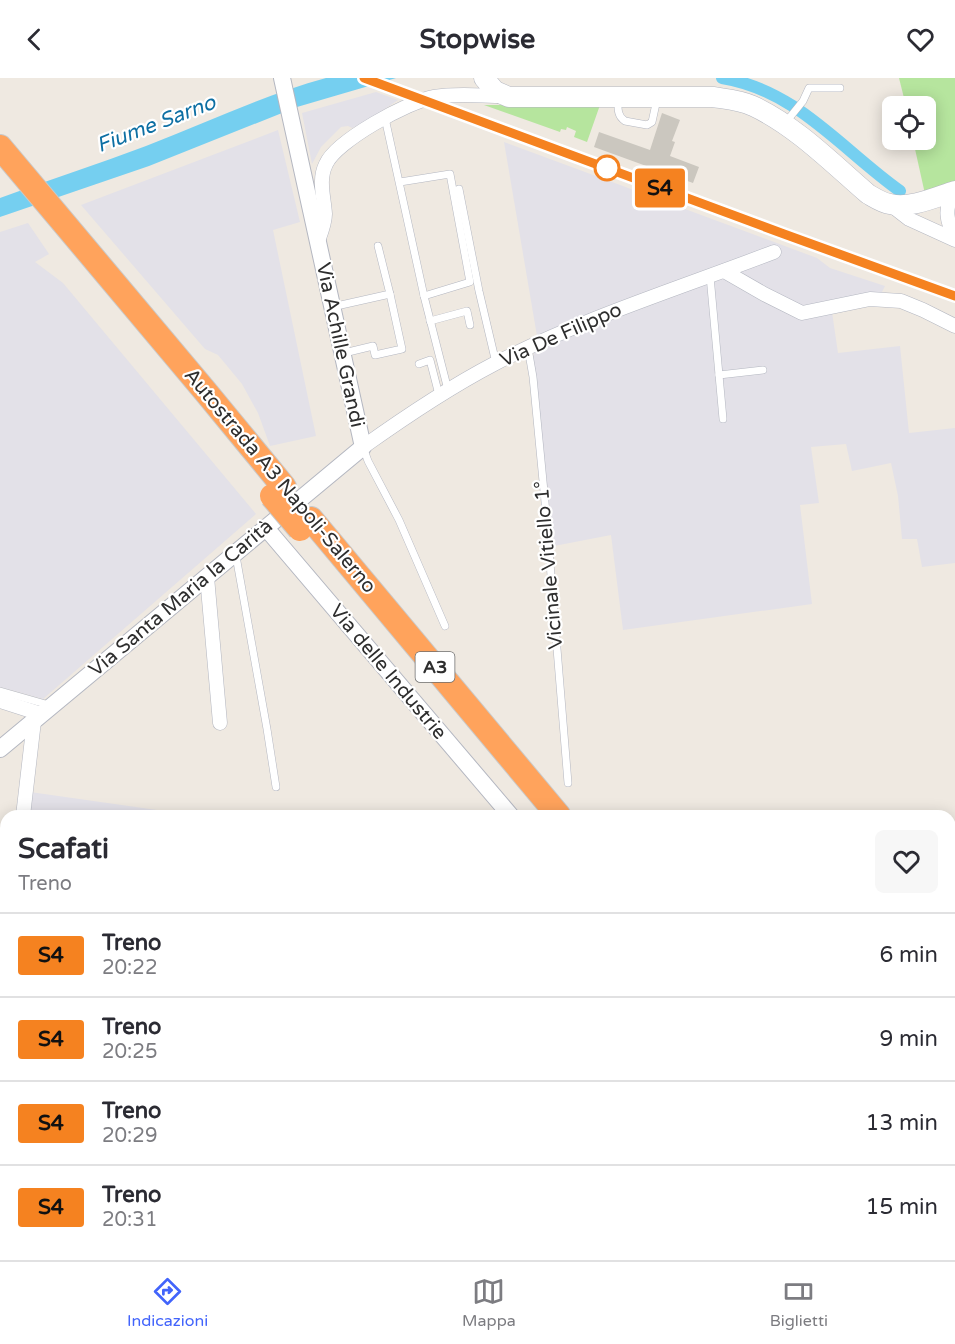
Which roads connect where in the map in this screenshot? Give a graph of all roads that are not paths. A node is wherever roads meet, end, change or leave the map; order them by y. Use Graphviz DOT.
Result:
graph roads {
  1 [pos="282,78"];
  2 [pos="490,88"];
  3 [pos="840,88"];
  4 [pos="618,97"];
  5 [pos="657,97"];
  6 [pos="385,118"];
  7 [pos="788,120"];
  8 [pos="3,163"];
  9 [pos="400,182"];
  10 [pos="459,189"];
  11 [pos="955,191"];
  12 [pos="891,205"];
  13 [pos="955,239"];
  14 [pos="318,243"];
  15 [pos="378,246"];
  16 [pos="774,252"];
  17 [pos="717,274"];
  18 [pos="390,294"];
  19 [pos="424,296"];
  20 [pos="332,307"];
  21 [pos="430,321"];
  22 [pos="470,325"];
  23 [pos="955,326"];
  24 [pos="528,348"];
  25 [pos="342,353"];
  26 [pos="496,363"];
  27 [pos="419,364"];
  28 [pos="763,370"];
  29 [pos="719,375"];
  30 [pos="443,392"];
  31 [pos="723,419"];
  32 [pos="363,447"];
  33 [pos="305,524"];
  34 [pos="266,528"];
  35 [pos="235,553"];
  36 [pos="207,577"];
  37 [pos="445,626"];
  38 [pos="0,691"];
  39 [pos="0,701"];
  40 [pos="42,714"];
  41 [pos="220,723"];
  42 [pos="0,749"];
  43 [pos="568,783"];
  44 [pos="276,787"];
  45 [pos="24,810"];
  46 [pos="506,810"];
  47 [pos="537,810"];
  48 [pos="554,810"];
  1 -- 14 [label="street, Via Achille Grandi"];
  2 -- 4 [label="main road"];
  2 -- 6 [label="street, Via Achille Grandi"];
  3 -- 7 [label="lane"];
  4 -- 5 [label="main road"];
  4 -- 5 [label="lane"];
  5 -- 7 [label="main road"];
  6 -- 9 [label="lane"];
  6 -- 14 [label="street, Via Achille Grandi"];
  7 -- 12 [label="main road"];
  8 -- 33 [label="highway, Autostrada A3 Napoli-Salerno / A3, bridge"];
  9 -- 19 [label="lane"];
  9 -- 19 [label="lane"];
  10 -- 26 [label="lane"];
  11 -- 12 [label="main road"];
  11 -- 13 [label="street"];
  12 -- 13 [label="street"];
  14 -- 20 [label="street, Via Achille Grandi"];
  15 -- 18 [label="lane"];
  16 -- 17 [label="street, Via De Filippo"];
  17 -- 23 [label="street"];
  17 -- 24 [label="street, Via De Filippo"];
  17 -- 29 [label="lane"];
  18 -- 20 [label="lane"];
  18 -- 25 [label="lane"];
  19 -- 21 [label="lane"];
  20 -- 25 [label="street, Via Achille Grandi"];
  21 -- 22 [label="lane"];
  21 -- 30 [label="lane"];
  24 -- 26 [label="street, Via De Filippo"];
  24 -- 43 [label="lane, Vicinale Vitiello 1°"];
  25 -- 32 [label="street, Via Achille Grandi"];
  26 -- 30 [label="street, Via De Filippo"];
  27 -- 30 [label="lane"];
  28 -- 29 [label="lane"];
  29 -- 31 [label="lane"];
  30 -- 32 [label="street, Via De Filippo"];
  32 -- 34 [label="street, Via Santa Maria la Carità"];
  32 -- 37 [label="lane"];
  33 -- 47 [label="highway, Autostrada A3 Napoli-Salerno / A3"];
  33 -- 48 [label="highway, Autostrada A3 Napoli-Salerno / A3"];
  34 -- 35 [label="street, Via Santa Maria la Carità"];
  34 -- 46 [label="street, Via delle Industrie"];
  35 -- 36 [label="street, Via Santa Maria la Carità"];
  35 -- 44 [label="lane"];
  36 -- 40 [label="street, Via Santa Maria la Carità"];
  36 -- 41 [label="street"];
  38 -- 40 [label="lane"];
  39 -- 40 [label="street"];
  40 -- 42 [label="street, Via Santa Maria la Carità"];
  40 -- 45 [label="street"];
}
